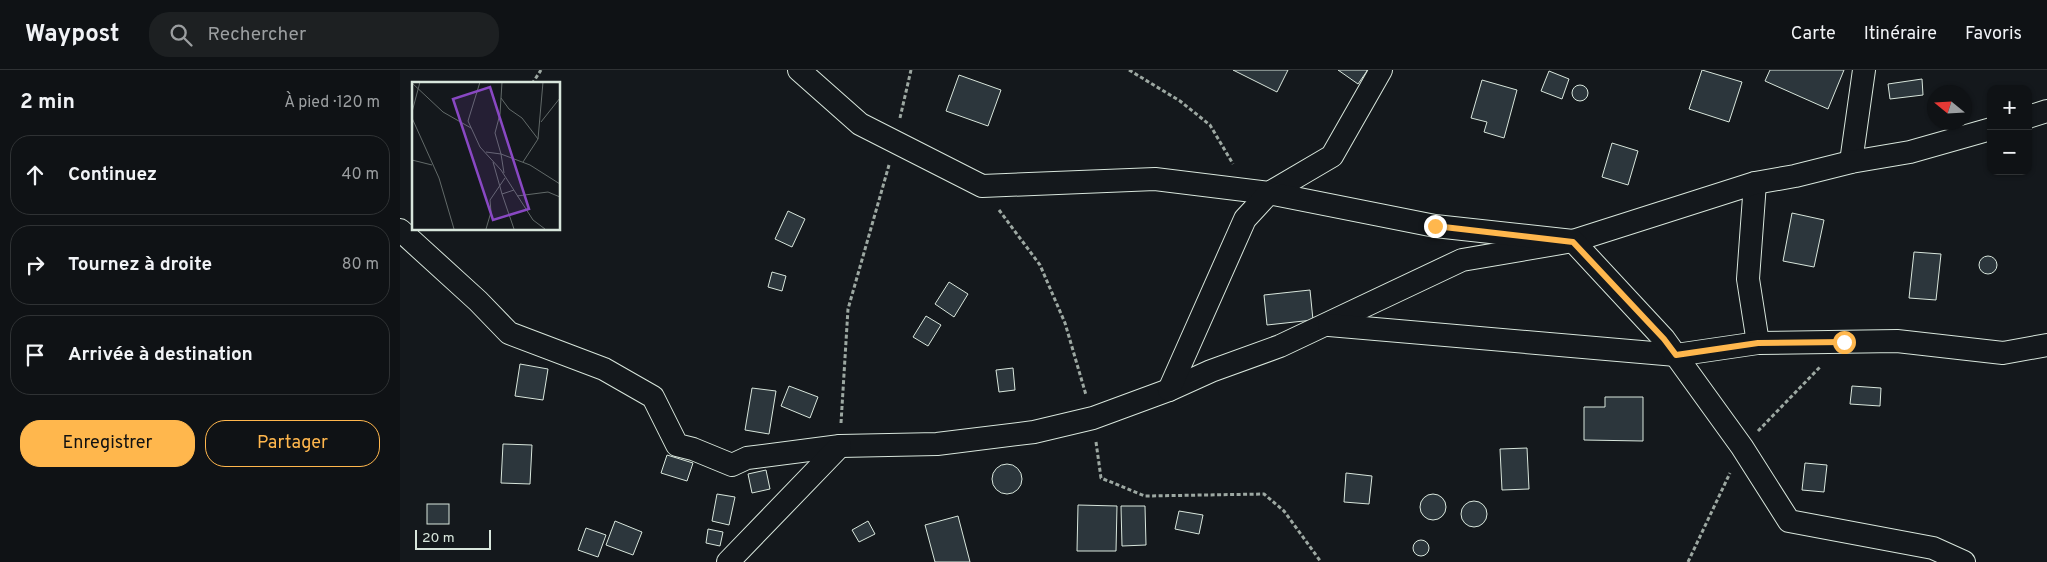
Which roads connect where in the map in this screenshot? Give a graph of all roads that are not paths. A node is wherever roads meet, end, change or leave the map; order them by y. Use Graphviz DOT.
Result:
graph roads {
  1 [pos="799,70"];
  2 [pos="1381,70"];
  3 [pos="1864,70"];
  4 [pos="2047,111"];
  5 [pos="2032,116"];
  6 [pos="1987,130"];
  7 [pos="1851,162"];
  8 [pos="1755,183"];
  9 [pos="1259,192"];
  10 [pos="400,230"];
  11 [pos="1573,242"];
  12 [pos="1326,325"];
  13 [pos="1758,343"];
  14 [pos="2047,345"];
  15 [pos="1676,355"];
  16 [pos="1169,390"];
  17 [pos="840,446"];
  18 [pos="728,562"];
  19 [pos="1964,562"];
  1 -- 9 [label="street"];
  2 -- 9 [label="street"];
  3 -- 7 [label="street"];
  4 -- 5 [label="street"];
  6 -- 7 [label="street"];
  7 -- 8 [label="street"];
  8 -- 11 [label="street"];
  8 -- 13 [label="street"];
  9 -- 11 [label="street"];
  9 -- 16 [label="street"];
  10 -- 17 [label="street"];
  11 -- 12 [label="street"];
  11 -- 15 [label="street"];
  12 -- 15 [label="street"];
  12 -- 16 [label="street"];
  13 -- 14 [label="street"];
  13 -- 15 [label="street"];
  15 -- 19 [label="street"];
  16 -- 17 [label="street"];
  17 -- 18 [label="street"];
}
